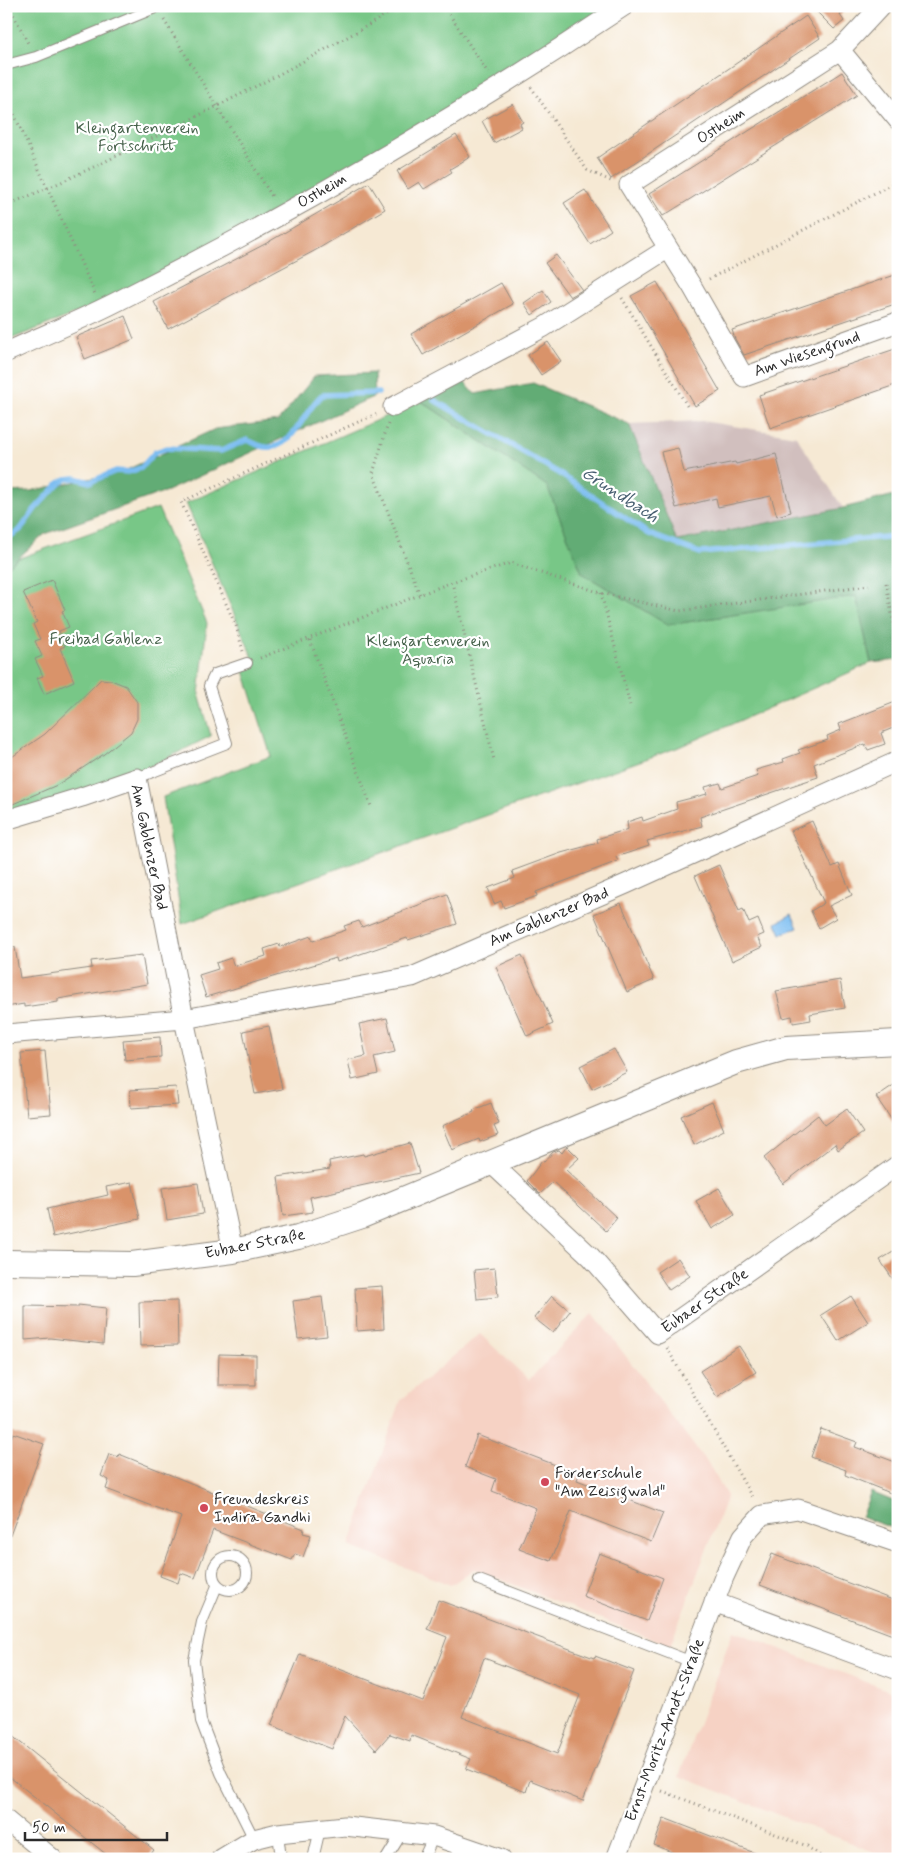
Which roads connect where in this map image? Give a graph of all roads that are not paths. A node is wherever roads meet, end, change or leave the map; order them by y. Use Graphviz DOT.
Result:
graph roads {
  1 [pos="624,6"];
  2 [pos="881,6"];
  3 [pos="158,7"];
  4 [pos="840,50"];
  5 [pos="6,65"];
  6 [pos="898,120"];
  7 [pos="667,249"];
  8 [pos="898,322"];
  9 [pos="7,352"];
  10 [pos="393,407"];
  11 [pos="247,663"];
  12 [pos="898,761"];
  13 [pos="137,778"];
  14 [pos="6,820"];
  15 [pos="184,1019"];
  16 [pos="6,1034"];
  17 [pos="898,1042"];
  18 [pos="491,1163"];
  19 [pos="898,1166"];
  20 [pos="234,1251"];
  21 [pos="6,1262"];
  22 [pos="898,1542"];
  23 [pos="479,1580"];
  24 [pos="217,1586"];
  25 [pos="714,1602"];
  26 [pos="692,1662"];
  27 [pos="898,1670"];
  28 [pos="6,1820"];
  29 [pos="320,1829"];
  30 [pos="278,1833"];
  31 [pos="402,1833"];
  32 [pos="434,1836"];
  33 [pos="254,1839"];
  34 [pos="54,1859"];
  35 [pos="221,1859"];
  36 [pos="281,1859"];
  37 [pos="313,1859"];
  38 [pos="386,1859"];
  39 [pos="423,1859"];
  40 [pos="501,1859"];
  41 [pos="616,1859"];
  1 -- 9 [label="street, Ostheim"];
  2 -- 4 [label="street, Ostheim"];
  3 -- 5 [label="lane"];
  4 -- 6 [label="street"];
  4 -- 7 [label="street, Ostheim"];
  7 -- 8 [label="street, Am Wiesengrund"];
  7 -- 10 [label="street"];
  11 -- 13 [label="lane"];
  12 -- 15 [label="street, Am Gablenzer Bad"];
  13 -- 14 [label="street, Am Gablenzer Bad"];
  13 -- 15 [label="street, Am Gablenzer Bad"];
  15 -- 16 [label="street, Am Gablenzer Bad"];
  15 -- 20 [label="street, Am Gablenzer Bad"];
  17 -- 18 [label="street, Eubaer Straße"];
  18 -- 19 [label="street, Eubaer Straße"];
  18 -- 20 [label="street, Eubaer Straße"];
  20 -- 21 [label="street, Eubaer Straße"];
  22 -- 25 [label="street, Ernst-Moritz-Arndt-Straße"];
  23 -- 26 [label="lane"];
  24 -- 33 [label="lane"];
  25 -- 26 [label="street, Ernst-Moritz-Arndt-Straße"];
  25 -- 27 [label="street"];
  26 -- 41 [label="street, Ernst-Moritz-Arndt-Straße"];
  28 -- 34 [label="street"];
  29 -- 30 [label="street"];
  29 -- 31 [label="street"];
  29 -- 37 [label="lane"];
  30 -- 33 [label="street"];
  30 -- 36 [label="lane"];
  31 -- 32 [label="street"];
  31 -- 38 [label="lane"];
  32 -- 39 [label="lane"];
  32 -- 40 [label="street"];
  33 -- 35 [label="street"];
}
